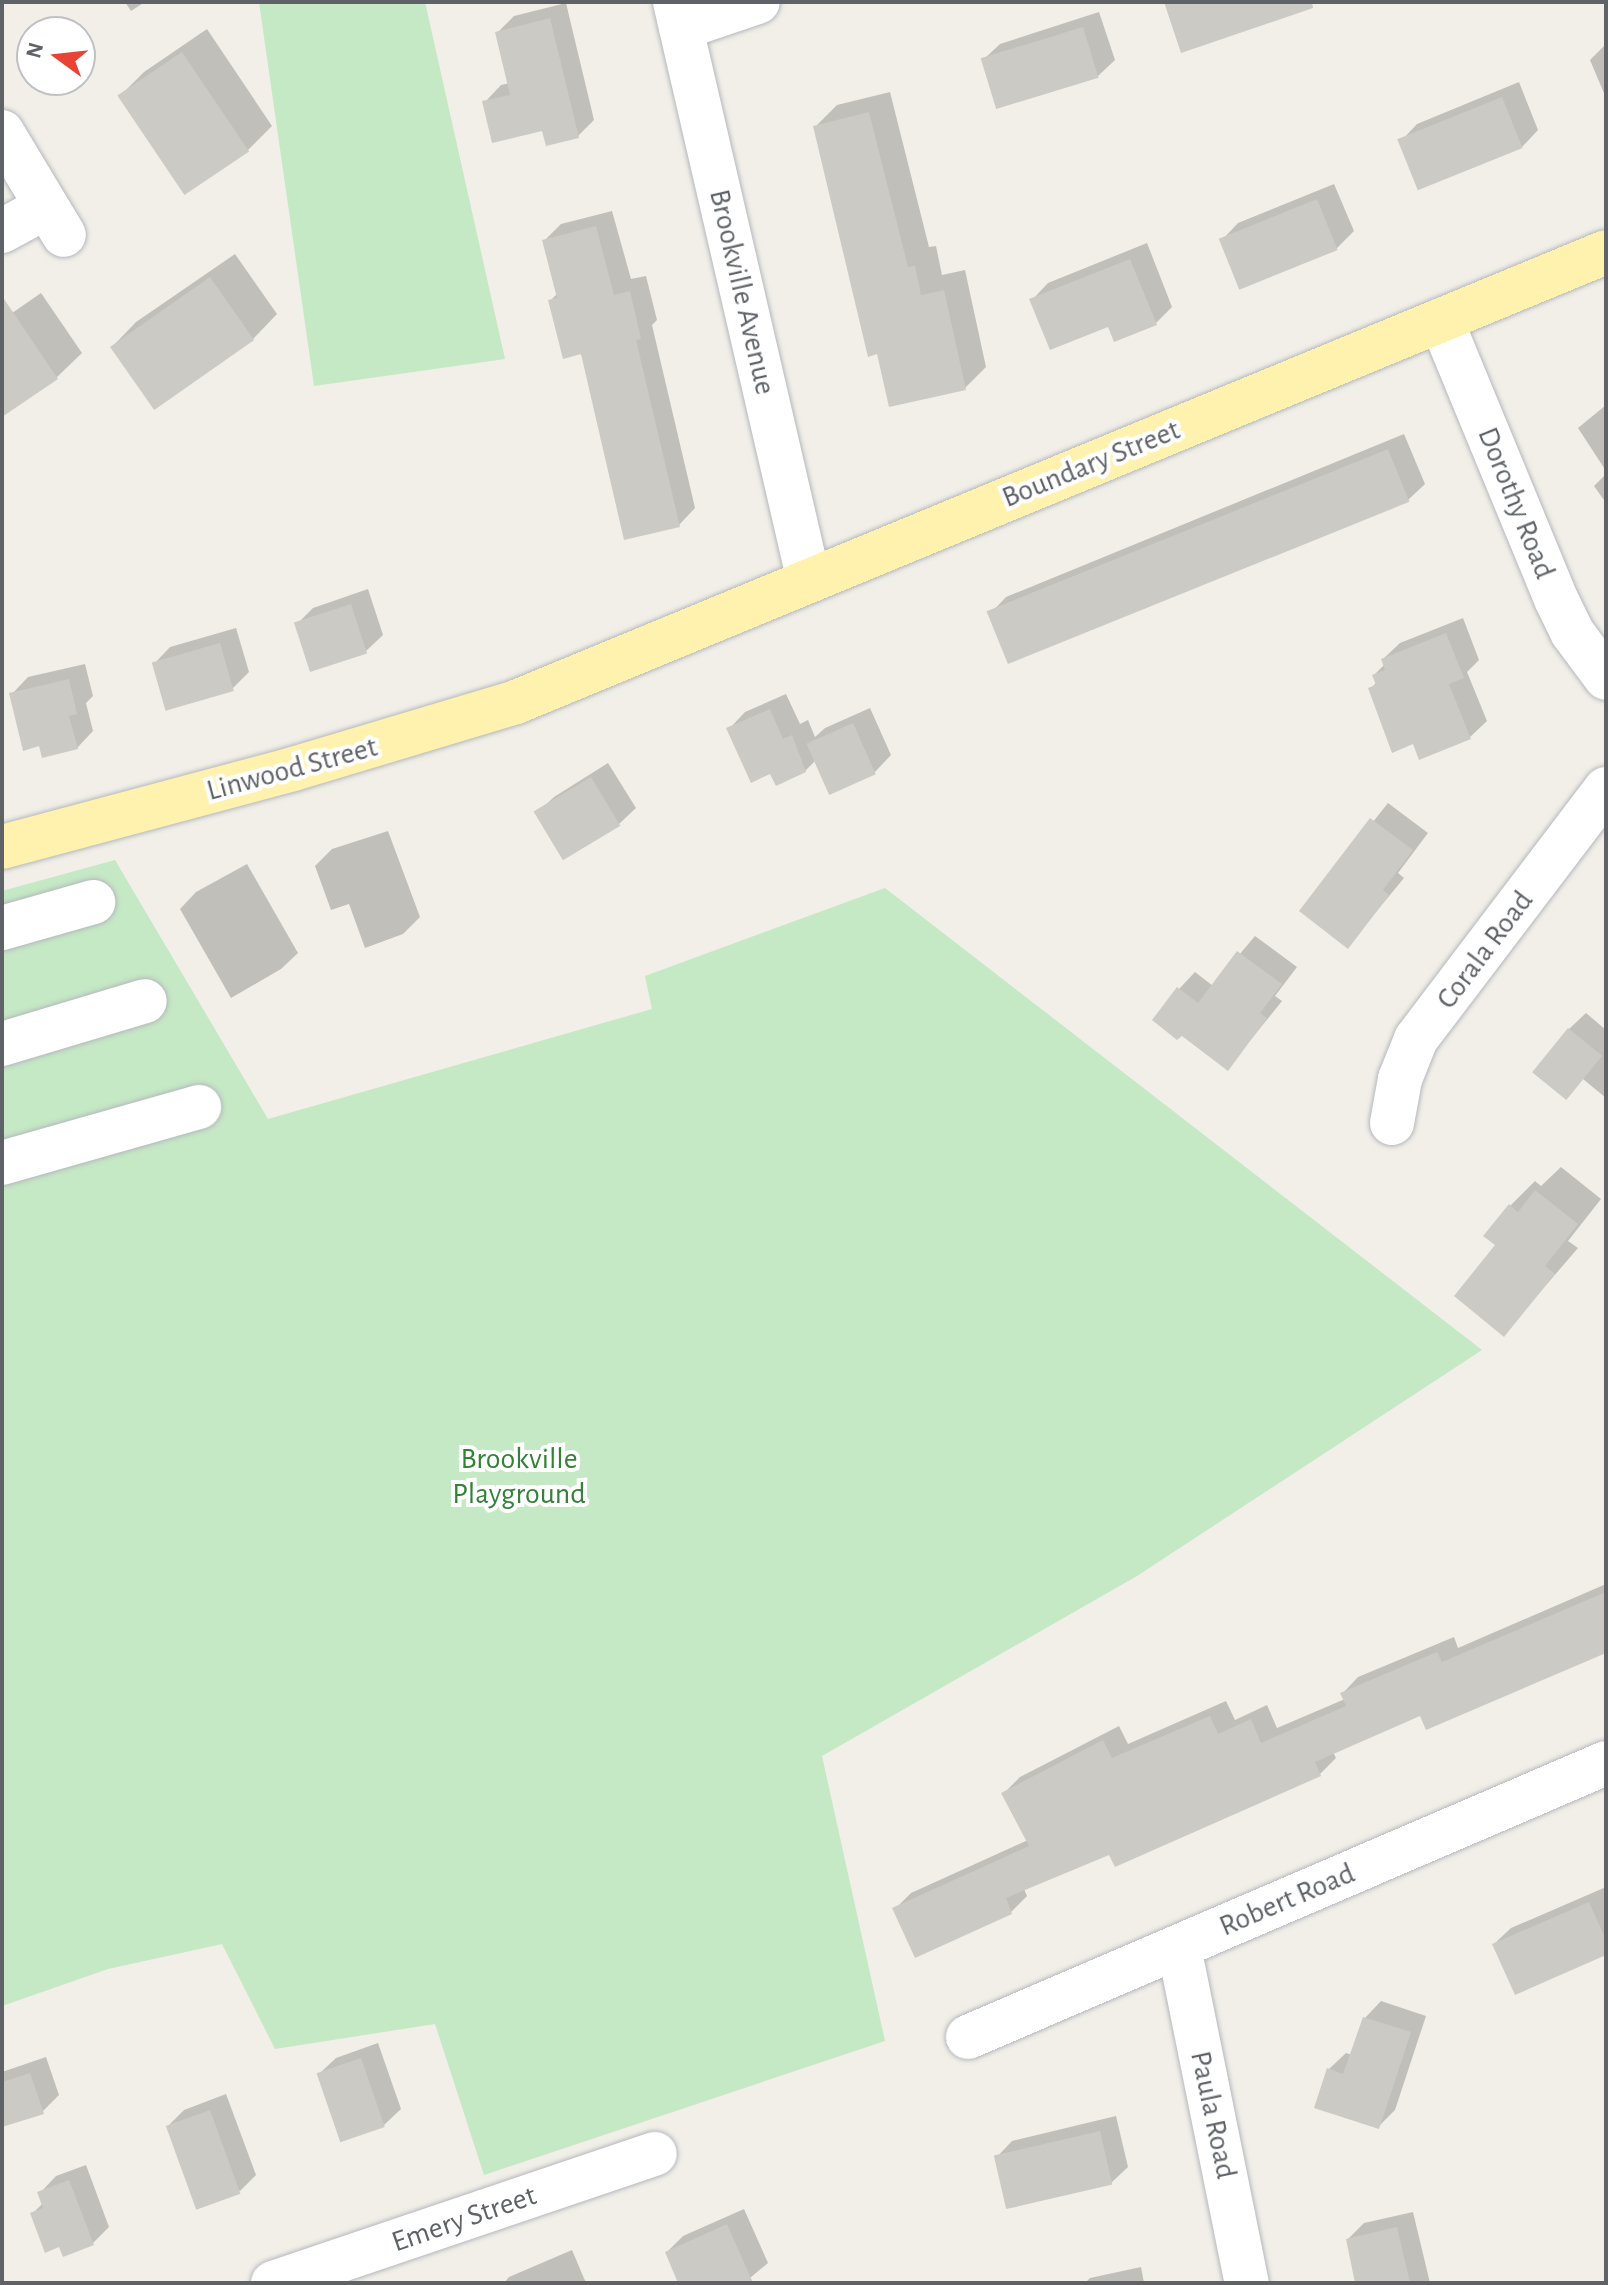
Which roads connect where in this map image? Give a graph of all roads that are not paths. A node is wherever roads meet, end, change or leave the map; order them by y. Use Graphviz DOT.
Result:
graph roads {
  1 [pos="758,2"];
  2 [pos="678,15"];
  3 [pos="2,132"];
  4 [pos="2,231"];
  5 [pos="1606,252"];
  6 [pos="1441,320"];
  7 [pos="809,581"];
  8 [pos="577,677"];
  9 [pos="1606,678"];
  10 [pos="1606,789"];
  11 [pos="2,847"];
  12 [pos="93,902"];
  13 [pos="2,928"];
  14 [pos="145,1001"];
  15 [pos="2,1044"];
  16 [pos="199,1107"];
  17 [pos="1392,1123"];
  18 [pos="2,1163"];
  19 [pos="1606,1763"];
  20 [pos="1179,1947"];
  21 [pos="968,2037"];
  22 [pos="655,2154"];
  23 [pos="273,2283"];
  24 [pos="1247,2283"];
  1 -- 2 [label="street"];
  2 -- 7 [label="street, Brookville Avenue"];
  3 -- 4 [label="street"];
  5 -- 6 [label="main road, Boundary Street"];
  6 -- 7 [label="main road, Boundary Street"];
  6 -- 9 [label="street, Dorothy Road"];
  7 -- 8 [label="main road, Boundary Street"];
  8 -- 11 [label="main road, Linwood Street"];
  10 -- 17 [label="street, Corala Road"];
  12 -- 13 [label="street"];
  14 -- 15 [label="street"];
  16 -- 18 [label="street"];
  19 -- 20 [label="street, Robert Road"];
  20 -- 21 [label="street, Robert Road"];
  20 -- 24 [label="street, Paula Road"];
  22 -- 23 [label="street, Emery Street"];
}
